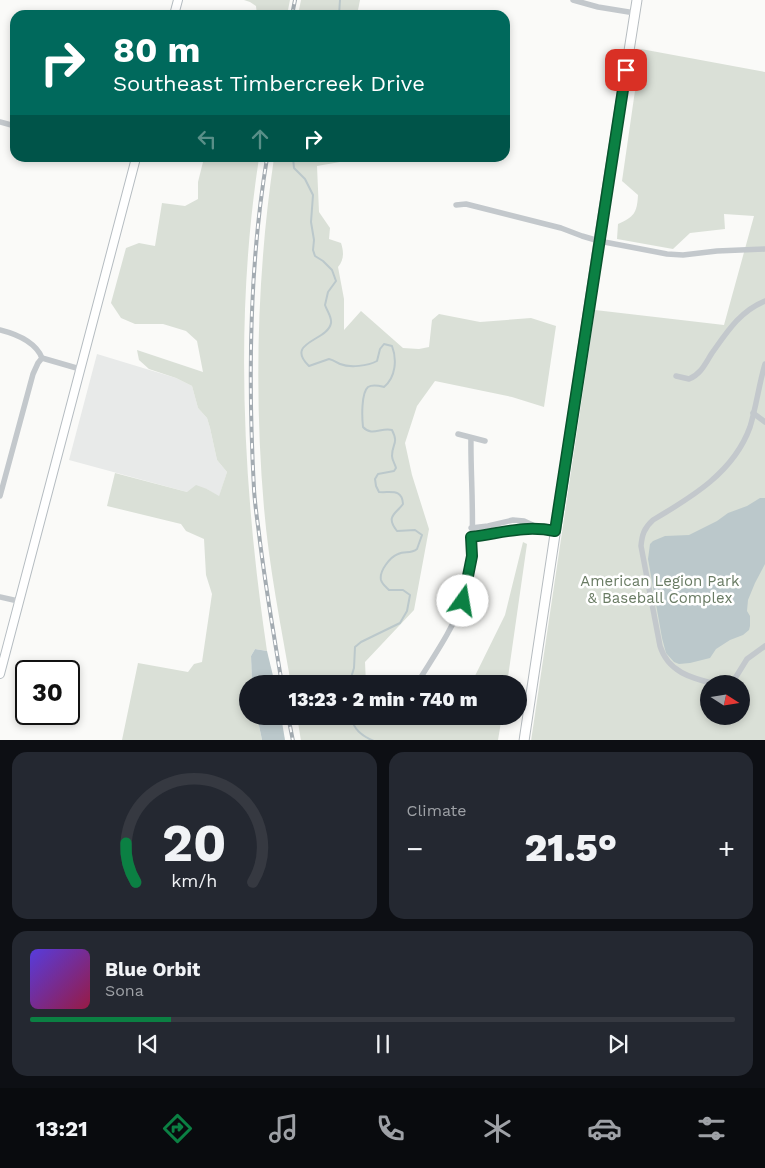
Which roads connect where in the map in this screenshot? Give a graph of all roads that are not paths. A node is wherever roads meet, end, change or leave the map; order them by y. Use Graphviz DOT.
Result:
graph roads {
  1 [pos="573,0"];
  2 [pos="637,0"];
  3 [pos="635,13"];
  4 [pos="135,162"];
  5 [pos="456,205"];
  6 [pos="599,241"];
  7 [pos="765,249"];
  8 [pos="765,301"];
  9 [pos="0,330"];
  10 [pos="42,358"];
  11 [pos="765,364"];
  12 [pos="80,369"];
  13 [pos="676,376"];
  14 [pos="753,413"];
  15 [pos="765,422"];
  16 [pos="458,434"];
  17 [pos="471,438"];
  18 [pos="485,441"];
  19 [pos="0,496"];
  20 [pos="471,528"];
  21 [pos="537,528"];
  22 [pos="555,531"];
  23 [pos="471,537"];
  24 [pos="0,597"];
  25 [pos="18,600"];
  26 [pos="765,646"];
  27 [pos="0,674"];
  28 [pos="422,675"];
  29 [pos="737,675"];
  30 [pos="700,678"];
  31 [pos="524,740"];
  1 -- 3 [label="street"];
  2 -- 3 [label="main road"];
  3 -- 6 [label="main road"];
  4 -- 12 [label="main road"];
  5 -- 6 [label="street"];
  6 -- 7 [label="street"];
  6 -- 22 [label="main road"];
  8 -- 13 [label="street"];
  9 -- 10 [label="street"];
  10 -- 12 [label="street"];
  10 -- 19 [label="street"];
  11 -- 14 [label="street"];
  12 -- 25 [label="main road"];
  14 -- 15 [label="street"];
  14 -- 30 [label="street"];
  16 -- 17 [label="street"];
  17 -- 18 [label="street"];
  17 -- 20 [label="street"];
  20 -- 21 [label="street"];
  20 -- 23 [label="street"];
  21 -- 22 [label="street"];
  21 -- 23 [label="street"];
  22 -- 31 [label="main road"];
  23 -- 28 [label="street"];
  24 -- 25 [label="street"];
  25 -- 27 [label="main road"];
  26 -- 29 [label="street"];
}
